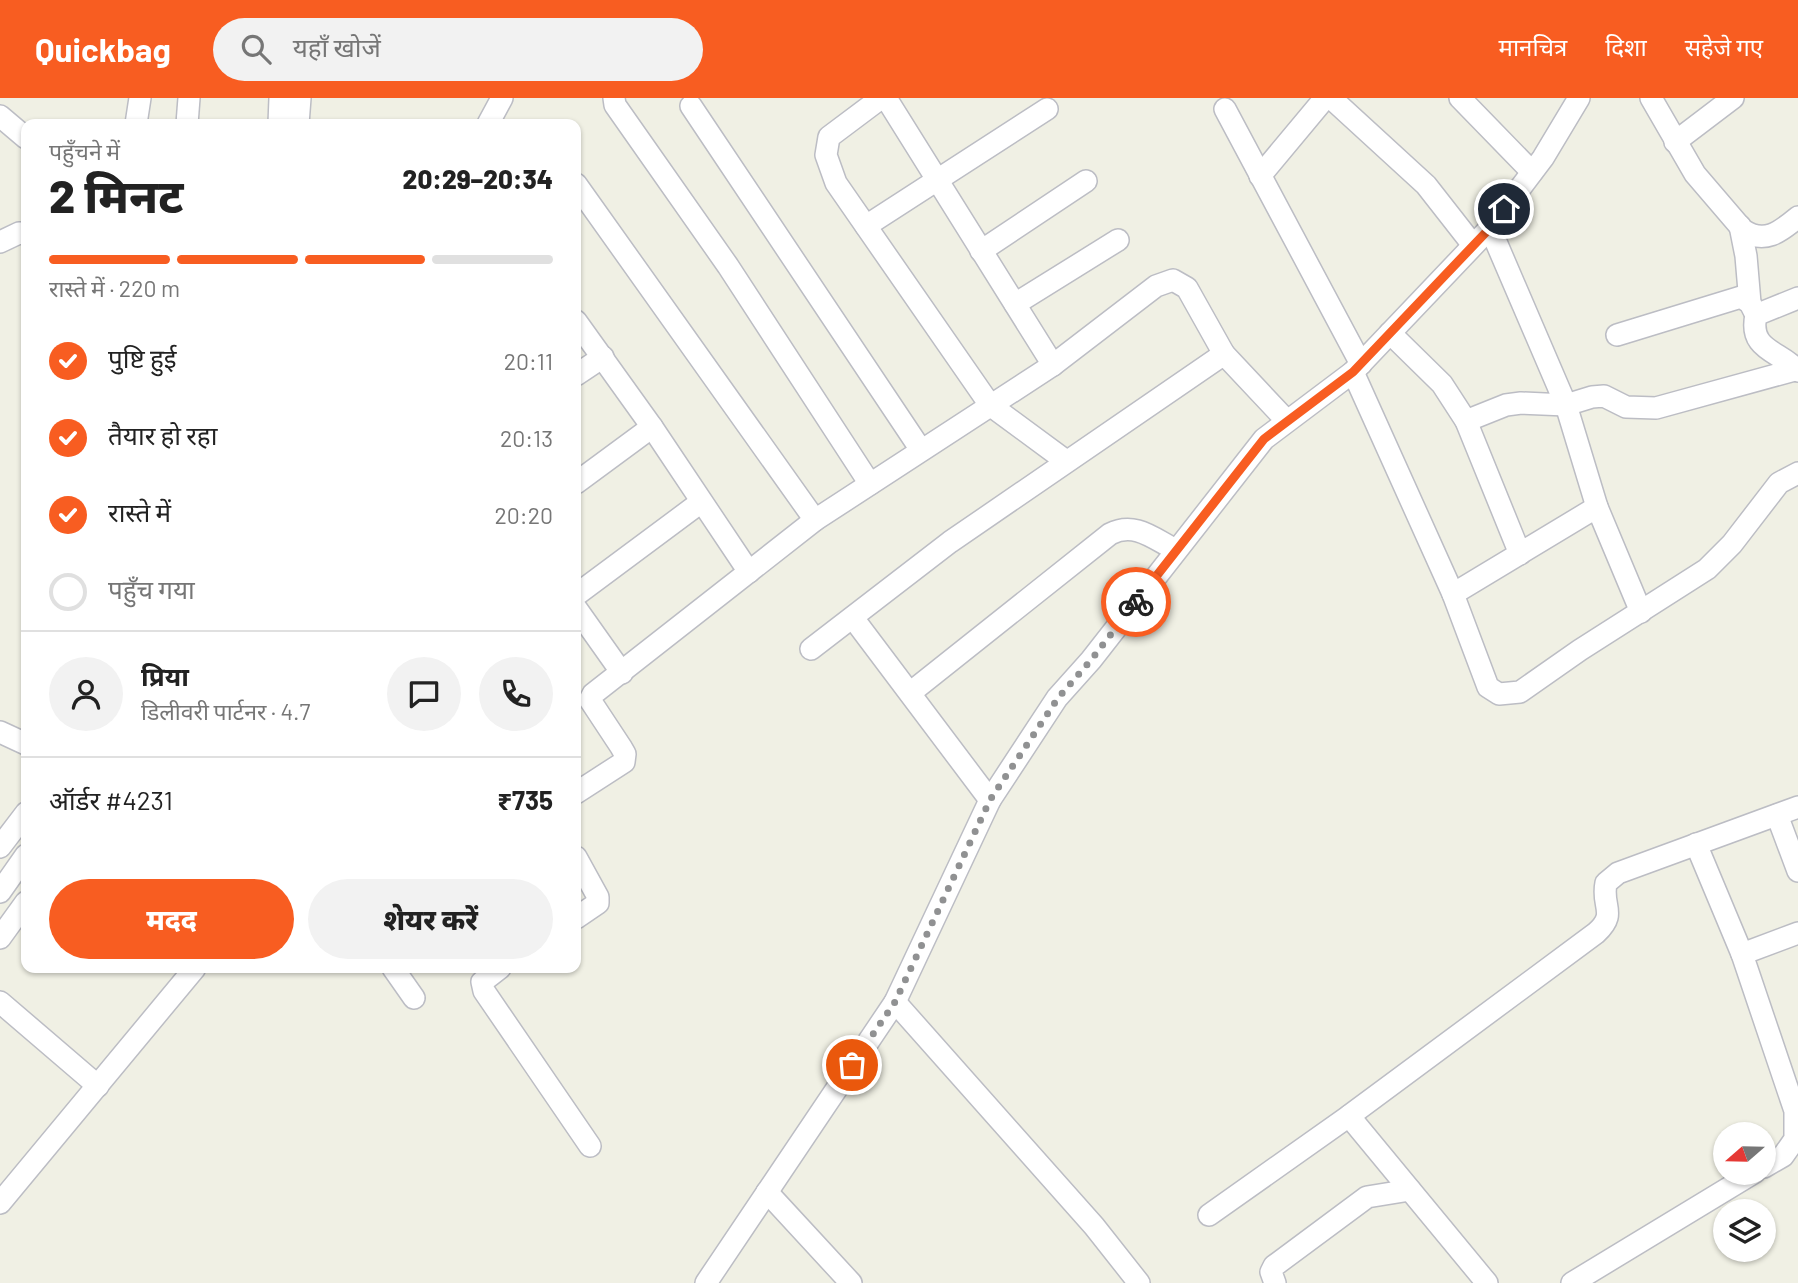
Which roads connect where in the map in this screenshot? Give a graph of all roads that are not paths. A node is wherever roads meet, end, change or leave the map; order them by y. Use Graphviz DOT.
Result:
graph roads {
  1 [pos="140,98"];
  2 [pos="189,98"];
  3 [pos="280,98"];
  4 [pos="300,98"];
  5 [pos="614,98"];
  6 [pos="883,98"];
  7 [pos="1325,98"];
  8 [pos="1331,98"];
  9 [pos="1460,98"];
  10 [pos="1579,98"];
  11 [pos="1651,98"];
  12 [pos="1733,98"];
  13 [pos="691,106"];
  14 [pos="1047,109"];
  15 [pos="1225,109"];
  16 [pos="0,116"];
  17 [pos="137,119"];
  18 [pos="187,119"];
  19 [pos="279,119"];
  20 [pos="298,119"];
  21 [pos="21,134"];
  22 [pos="1675,142"];
  23 [pos="1532,172"];
  24 [pos="1260,176"];
  25 [pos="938,181"];
  26 [pos="1086,181"];
  27 [pos="581,191"];
  28 [pos="1798,217"];
  29 [pos="866,226"];
  30 [pos="1740,226"];
  31 [pos="1490,228"];
  32 [pos="21,233"];
  33 [pos="1118,240"];
  34 [pos="0,242"];
  35 [pos="1473,246"];
  36 [pos="981,251"];
  37 [pos="1798,298"];
  38 [pos="1014,304"];
  39 [pos="1753,309"];
  40 [pos="581,328"];
  41 [pos="1390,333"];
  42 [pos="1617,335"];
  43 [pos="1224,354"];
  44 [pos="603,357"];
  45 [pos="1053,365"];
  46 [pos="1357,368"];
  47 [pos="1798,370"];
  48 [pos="581,372"];
  49 [pos="990,405"];
  50 [pos="1566,405"];
  51 [pos="1286,420"];
  52 [pos="1466,421"];
  53 [pos="652,427"];
  54 [pos="921,450"];
  55 [pos="1066,461"];
  56 [pos="1798,473"];
  57 [pos="581,479"];
  58 [pos="870,484"];
  59 [pos="701,502"];
  60 [pos="1597,507"];
  61 [pos="815,520"];
  62 [pos="1176,550"];
  63 [pos="1520,554"];
  64 [pos="749,572"];
  65 [pos="581,591"];
  66 [pos="1453,594"];
  67 [pos="1641,612"];
  68 [pos="581,615"];
  69 [pos="853,618"];
  70 [pos="811,649"];
  71 [pos="622,673"];
  72 [pos="910,693"];
  73 [pos="0,732"];
  74 [pos="21,742"];
  75 [pos="581,790"];
  76 [pos="990,800"];
  77 [pos="1798,807"];
  78 [pos="1777,815"];
  79 [pos="21,820"];
  80 [pos="1696,844"];
  81 [pos="0,847"];
  82 [pos="21,862"];
  83 [pos="581,866"];
  84 [pos="1798,870"];
  85 [pos="0,892"];
  86 [pos="21,909"];
  87 [pos="581,915"];
  88 [pos="1798,933"];
  89 [pos="0,937"];
  90 [pos="1742,954"];
  91 [pos="191,973"];
  92 [pos="396,973"];
  93 [pos="494,973"];
  94 [pos="414,998"];
  95 [pos="0,1002"];
  96 [pos="895,1002"];
  97 [pos="1790,1069"];
  98 [pos="98,1086"];
  99 [pos="1349,1116"];
  100 [pos="590,1146"];
  101 [pos="1776,1160"];
  102 [pos="1734,1185"];
  103 [pos="1410,1190"];
  104 [pos="767,1192"];
  105 [pos="0,1203"];
  106 [pos="1209,1215"];
  107 [pos="706,1283"];
  108 [pos="851,1283"];
  109 [pos="1139,1283"];
  110 [pos="1275,1283"];
  111 [pos="1487,1283"];
  112 [pos="1572,1283"];
  1 -- 17 [label="street"];
  2 -- 18 [label="street"];
  3 -- 19 [label="street"];
  4 -- 20 [label="street"];
  5 -- 58 [label="street"];
  6 -- 25 [label="street"];
  6 -- 29 [label="street"];
  7 -- 24 [label="street"];
  8 -- 35 [label="street"];
  9 -- 23 [label="street"];
  10 -- 23 [label="street"];
  11 -- 22 [label="street"];
  12 -- 22 [label="street"];
  13 -- 54 [label="street"];
  14 -- 25 [label="street"];
  15 -- 24 [label="street"];
  16 -- 21 [label="street"];
  22 -- 30 [label="street"];
  23 -- 31 [label="street"];
  24 -- 46 [label="street"];
  25 -- 29 [label="street"];
  25 -- 36 [label="street"];
  26 -- 36 [label="street"];
  27 -- 61 [label="street"];
  28 -- 30 [label="street"];
  29 -- 49 [label="street"];
  30 -- 39 [label="street"];
  31 -- 35 [label="street"];
  31 -- 50 [label="street"];
  32 -- 34 [label="street"];
  33 -- 38 [label="street"];
  35 -- 41 [label="street"];
  36 -- 38 [label="street"];
  37 -- 39 [label="street"];
  38 -- 45 [label="street"];
  39 -- 42 [label="street"];
  39 -- 47 [label="street"];
  40 -- 44 [label="street"];
  41 -- 46 [label="street"];
  41 -- 52 [label="street"];
  43 -- 45 [label="street"];
  43 -- 51 [label="street"];
  43 -- 55 [label="street"];
  44 -- 48 [label="street"];
  44 -- 53 [label="street"];
  45 -- 49 [label="street"];
  46 -- 51 [label="street"];
  46 -- 66 [label="street"];
  47 -- 50 [label="street"];
  49 -- 54 [label="street"];
  49 -- 55 [label="street"];
  50 -- 52 [label="street"];
  50 -- 60 [label="street"];
  51 -- 62 [label="street"];
  52 -- 63 [label="street"];
  53 -- 57 [label="street"];
  53 -- 59 [label="street"];
  54 -- 58 [label="street"];
  55 -- 69 [label="street"];
  56 -- 67 [label="street"];
  58 -- 61 [label="street"];
  59 -- 64 [label="street"];
  59 -- 65 [label="street"];
  60 -- 63 [label="street"];
  60 -- 67 [label="street"];
  61 -- 64 [label="street"];
  62 -- 72 [label="street"];
  62 -- 76 [label="street"];
  63 -- 66 [label="street"];
  64 -- 71 [label="street"];
  66 -- 67 [label="street"];
  68 -- 71 [label="street"];
  69 -- 70 [label="street"];
  69 -- 72 [label="street"];
  71 -- 75 [label="street"];
  72 -- 76 [label="street"];
  73 -- 74 [label="street"];
  76 -- 96 [label="street"];
  77 -- 78 [label="street"];
  78 -- 80 [label="street"];
  78 -- 84 [label="street"];
  79 -- 81 [label="street"];
  80 -- 90 [label="street"];
  80 -- 99 [label="street"];
  82 -- 85 [label="street"];
  83 -- 87 [label="street"];
  86 -- 89 [label="street"];
  88 -- 90 [label="street"];
  90 -- 97 [label="street"];
  91 -- 98 [label="street"];
  92 -- 94 [label="street"];
  93 -- 100 [label="street"];
  95 -- 98 [label="street"];
  96 -- 104 [label="street"];
  96 -- 109 [label="street"];
  97 -- 101 [label="street"];
  98 -- 105 [label="street"];
  99 -- 103 [label="street"];
  99 -- 106 [label="street"];
  102 -- 112 [label="street"];
  103 -- 110 [label="street"];
  103 -- 111 [label="street"];
  104 -- 107 [label="street"];
  104 -- 108 [label="street"];
}
